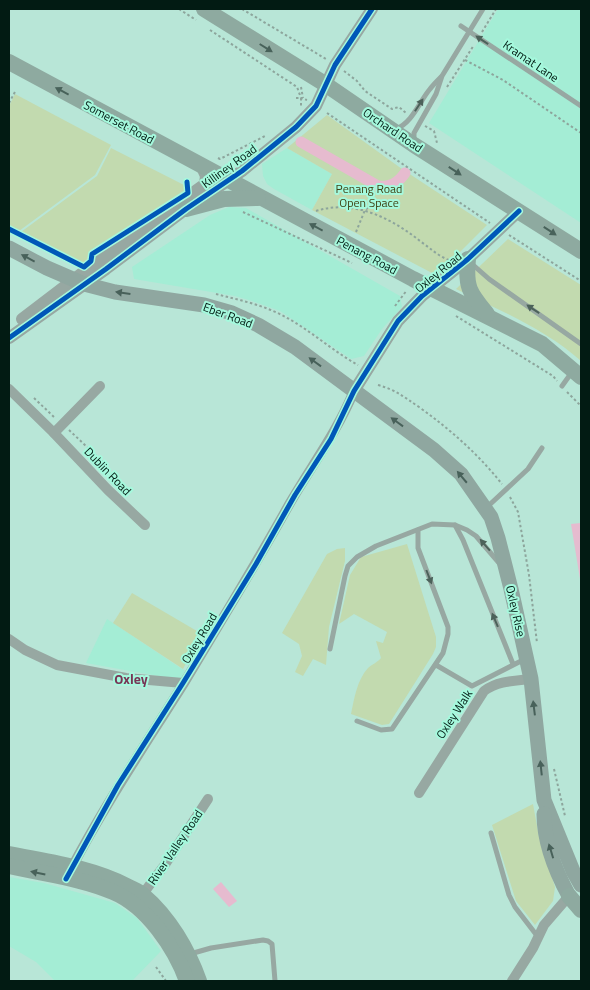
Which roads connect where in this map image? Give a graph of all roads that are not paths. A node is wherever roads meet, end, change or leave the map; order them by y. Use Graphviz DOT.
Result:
graph roads {
  1 [pos="372,9"];
  2 [pos="483,9"];
  3 [pos="203,16"];
  4 [pos="461,26"];
  5 [pos="469,32"];
  6 [pos="9,62"];
  7 [pos="442,76"];
  8 [pos="325,84"];
  9 [pos="581,106"];
  10 [pos="394,130"];
  11 [pos="414,144"];
  12 [pos="201,165"];
  13 [pos="229,180"];
  14 [pos="260,198"];
  15 [pos="186,209"];
  16 [pos="519,211"];
  17 [pos="9,248"];
  18 [pos="581,251"];
  19 [pos="468,260"];
  20 [pos="78,283"];
  21 [pos="436,291"];
  22 [pos="490,317"];
  23 [pos="9,328"];
  24 [pos="9,338"];
  25 [pos="581,344"];
  26 [pos="577,373"];
  27 [pos="9,383"];
  28 [pos="100,386"];
  29 [pos="562,386"];
  30 [pos="12,391"];
  31 [pos="356,393"];
  32 [pos="54,433"];
  33 [pos="542,448"];
  34 [pos="485,508"];
  35 [pos="145,525"];
  36 [pos="455,525"];
  37 [pos="418,530"];
  38 [pos="508,574"];
  39 [pos="9,639"];
  40 [pos="330,649"];
  41 [pos="527,658"];
  42 [pos="513,664"];
  43 [pos="436,665"];
  44 [pos="531,679"];
  45 [pos="183,684"];
  46 [pos="357,721"];
  47 [pos="419,793"];
  48 [pos="208,799"];
  49 [pos="544,800"];
  50 [pos="491,833"];
  51 [pos="9,854"];
  52 [pos="9,866"];
  53 [pos="70,873"];
  54 [pos="575,891"];
  55 [pos="139,900"];
  56 [pos="581,910"];
  57 [pos="538,937"];
  58 [pos="188,954"];
  59 [pos="186,981"];
  60 [pos="199,981"];
  61 [pos="275,981"];
  62 [pos="512,981"];
  1 -- 8 [label="street, Killiney Road"];
  2 -- 5 [label="lane"];
  3 -- 8 [label="main road, Orchard Road, one-way"];
  4 -- 5 [label="lane, Kramat Lane"];
  5 -- 7 [label="lane"];
  9 -- 5 [label="lane, Kramat Lane, one-way"];
  12 -- 6 [label="main road, Somerset Road, one-way"];
  10 -- 7 [label="lane, one-way"];
  7 -- 11 [label="lane"];
  8 -- 10 [label="main road, Orchard Road"];
  8 -- 13 [label="street, Killiney Road"];
  10 -- 11 [label="main road, Orchard Road"];
  11 -- 16 [label="main road, Orchard Road, one-way"];
  12 -- 13 [label="main road, Somerset Road"];
  12 -- 20 [label="street, Killiney Road"];
  13 -- 14 [label="main road, Penang Road"];
  13 -- 15 [label="street, Killiney Road"];
  14 -- 15 [label="main road"];
  21 -- 14 [label="main road, Penang Road, one-way"];
  15 -- 20 [label="street, Killiney Road"];
  16 -- 18 [label="main road, Orchard Road, one-way"];
  16 -- 19 [label="street, Oxley Road"];
  20 -- 17 [label="main road, Eber Road, one-way"];
  19 -- 21 [label="street, Oxley Road"];
  19 -- 22 [label="main road"];
  25 -- 19 [label="lane, one-way"];
  20 -- 23 [label="street, Killiney Road"];
  20 -- 24 [label="street, Killiney Road"];
  31 -- 20 [label="main road, Eber Road, one-way"];
  21 -- 22 [label="main road, Penang Road"];
  21 -- 31 [label="street, Oxley Road"];
  22 -- 26 [label="main road, Penang Road"];
  26 -- 29 [label="lane"];
  27 -- 30 [label="street, Dublin Road"];
  28 -- 32 [label="street"];
  30 -- 32 [label="street, Dublin Road"];
  34 -- 31 [label="main road, Oxley Rise, one-way"];
  31 -- 45 [label="street, Oxley Road"];
  32 -- 35 [label="street, Dublin Road"];
  33 -- 34 [label="lane"];
  34 -- 38 [label="main road, Oxley Rise"];
  36 -- 37 [label="lane"];
  38 -- 36 [label="lane, one-way"];
  42 -- 36 [label="lane, one-way"];
  37 -- 40 [label="lane"];
  37 -- 43 [label="lane, one-way"];
  38 -- 41 [label="main road, Oxley Rise"];
  39 -- 45 [label="street"];
  41 -- 42 [label="lane"];
  41 -- 44 [label="main road, Oxley Rise"];
  42 -- 43 [label="lane"];
  43 -- 46 [label="lane"];
  44 -- 47 [label="street, Oxley Walk"];
  49 -- 44 [label="main road, Oxley Rise, one-way"];
  45 -- 53 [label="street, Oxley Road"];
  48 -- 55 [label="street, River Valley Road"];
  49 -- 54 [label="main road, Oxley Rise"];
  54 -- 49 [label="main road, one-way"];
  50 -- 57 [label="lane"];
  51 -- 53 [label="main road, River Valley Road"];
  53 -- 52 [label="main road, River Valley Road, one-way"];
  53 -- 55 [label="main road, River Valley Road"];
  54 -- 56 [label="main road"];
  54 -- 57 [label="street"];
  55 -- 58 [label="main road, River Valley Road"];
  55 -- 59 [label="main road, River Valley Road"];
  57 -- 62 [label="street"];
  58 -- 60 [label="main road, River Valley Road"];
  58 -- 61 [label="lane"];
}
